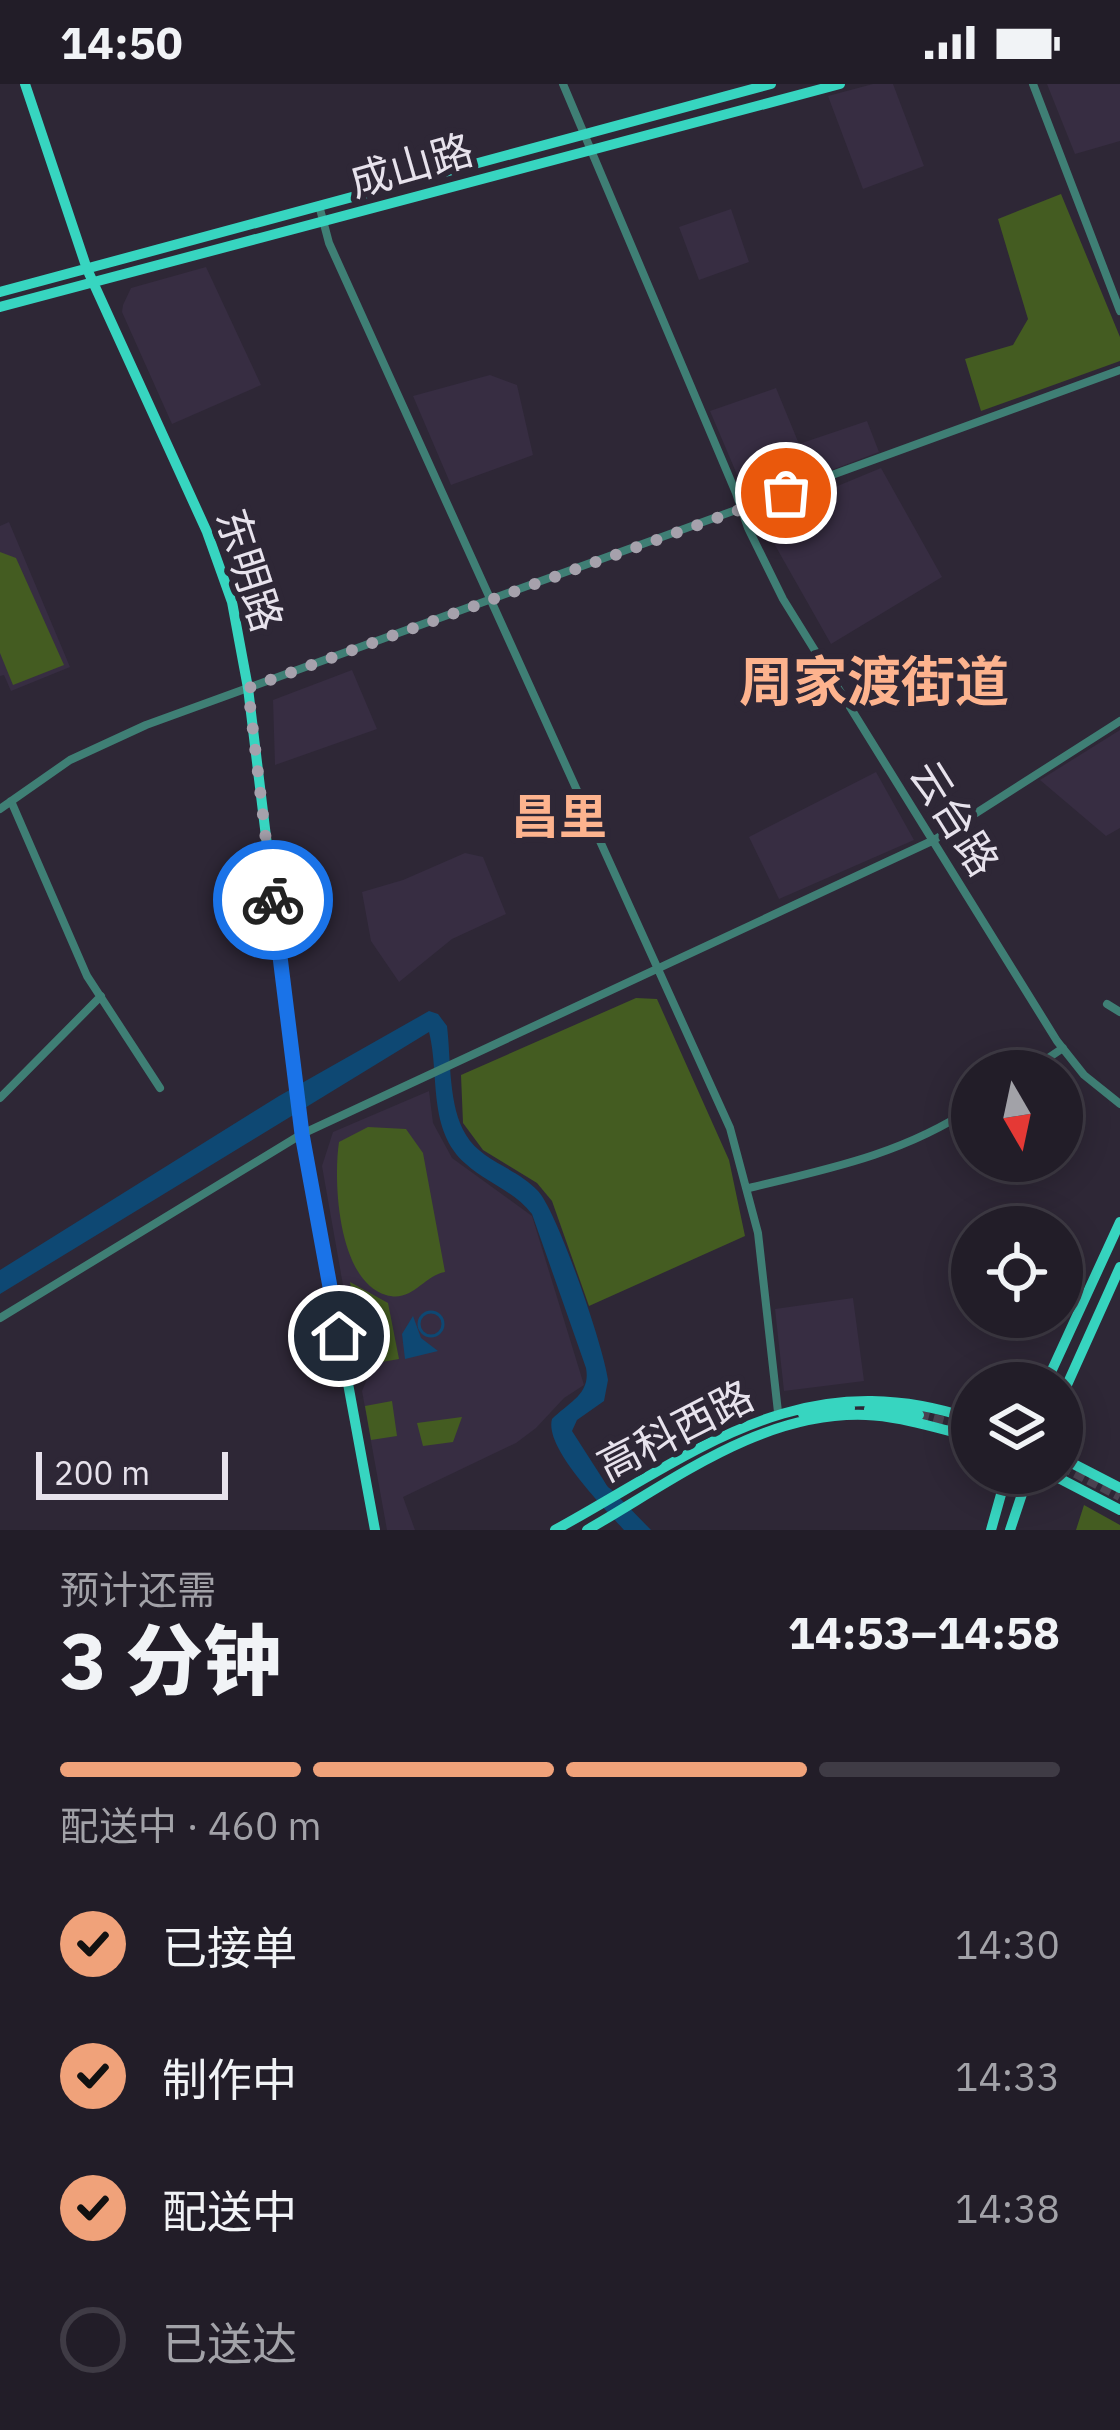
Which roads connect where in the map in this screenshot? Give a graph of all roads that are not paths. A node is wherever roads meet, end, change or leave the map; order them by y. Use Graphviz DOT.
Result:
graph roads {
  1 [pos="25,84"];
  2 [pos="562,84"];
  3 [pos="771,84"];
  4 [pos="840,84"];
  5 [pos="1033,84"];
  6 [pos="588,143"];
  7 [pos="320,209"];
  8 [pos="323,224"];
  9 [pos="87,269"];
  10 [pos="92,282"];
  11 [pos="0,292"];
  12 [pos="0,307"];
  13 [pos="1120,311"];
  14 [pos="1120,370"];
  15 [pos="742,509"];
  16 [pos="492,600"];
  17 [pos="248,688"];
  18 [pos="1120,721"];
  19 [pos="11,801"];
  20 [pos="0,809"];
  21 [pos="934,840"];
  22 [pos="660,967"];
  23 [pos="101,996"];
  24 [pos="1107,1004"];
  25 [pos="1120,1012"];
  26 [pos="1063,1048"];
  27 [pos="1060,1050"];
  28 [pos="160,1088"];
  29 [pos="0,1098"];
  30 [pos="1120,1104"];
  31 [pos="951,1121"];
  32 [pos="302,1134"];
  33 [pos="749,1188"];
  34 [pos="1120,1222"];
  35 [pos="1120,1267"];
  36 [pos="0,1318"];
  37 [pos="1056,1362"];
  38 [pos="1077,1362"];
  39 [pos="778,1412"];
  40 [pos="951,1414"];
  41 [pos="919,1415"];
  42 [pos="951,1431"];
  43 [pos="733,1433"];
  44 [pos="1083,1469"];
  45 [pos="1120,1488"];
  46 [pos="1083,1490"];
  47 [pos="1001,1494"];
  48 [pos="1022,1494"];
  49 [pos="1120,1509"];
  50 [pos="375,1530"];
  51 [pos="555,1530"];
  52 [pos="587,1530"];
  53 [pos="992,1530"];
  54 [pos="1010,1530"];
  1 -- 9 [label="main road, 东明路"];
  2 -- 6 [label="street, 云台路"];
  3 -- 6 [label="main road, 成山路"];
  4 -- 6 [label="main road, 成山路"];
  5 -- 13 [label="street"];
  6 -- 7 [label="main road, 成山路"];
  6 -- 8 [label="main road, 成山路"];
  6 -- 15 [label="street, 云台路"];
  7 -- 8 [label="street"];
  7 -- 9 [label="main road, 成山路"];
  8 -- 10 [label="main road, 成山路"];
  8 -- 16 [label="street"];
  9 -- 10 [label="main road, 东明路"];
  9 -- 11 [label="main road, 成山路"];
  10 -- 12 [label="main road, 成山路"];
  10 -- 17 [label="main road, 东明路"];
  14 -- 15 [label="street"];
  15 -- 16 [label="street"];
  15 -- 21 [label="street, 云台路"];
  16 -- 17 [label="street"];
  16 -- 22 [label="street"];
  17 -- 19 [label="street"];
  17 -- 32 [label="main road, 东明路"];
  18 -- 21 [label="street"];
  19 -- 20 [label="street"];
  19 -- 23 [label="street"];
  21 -- 22 [label="street"];
  21 -- 26 [label="street, 云台路"];
  22 -- 32 [label="street"];
  22 -- 33 [label="street"];
  23 -- 28 [label="street"];
  23 -- 29 [label="street"];
  24 -- 25 [label="street"];
  26 -- 27 [label="street"];
  26 -- 30 [label="street, 云台路"];
  31 -- 33 [label="street"];
  32 -- 36 [label="street"];
  32 -- 50 [label="main road, 东明路"];
  33 -- 39 [label="street"];
  34 -- 37 [label="main road"];
  35 -- 38 [label="main road"];
  39 -- 40 [label="main road, 高科西路"];
  39 -- 43 [label="main road, 高科西路"];
  41 -- 43 [label="main road"];
  42 -- 52 [label="main road, 高科西路"];
  43 -- 51 [label="main road, 高科西路"];
  44 -- 45 [label="main road"];
  46 -- 49 [label="main road"];
  47 -- 53 [label="main road"];
  48 -- 54 [label="main road"];
}
